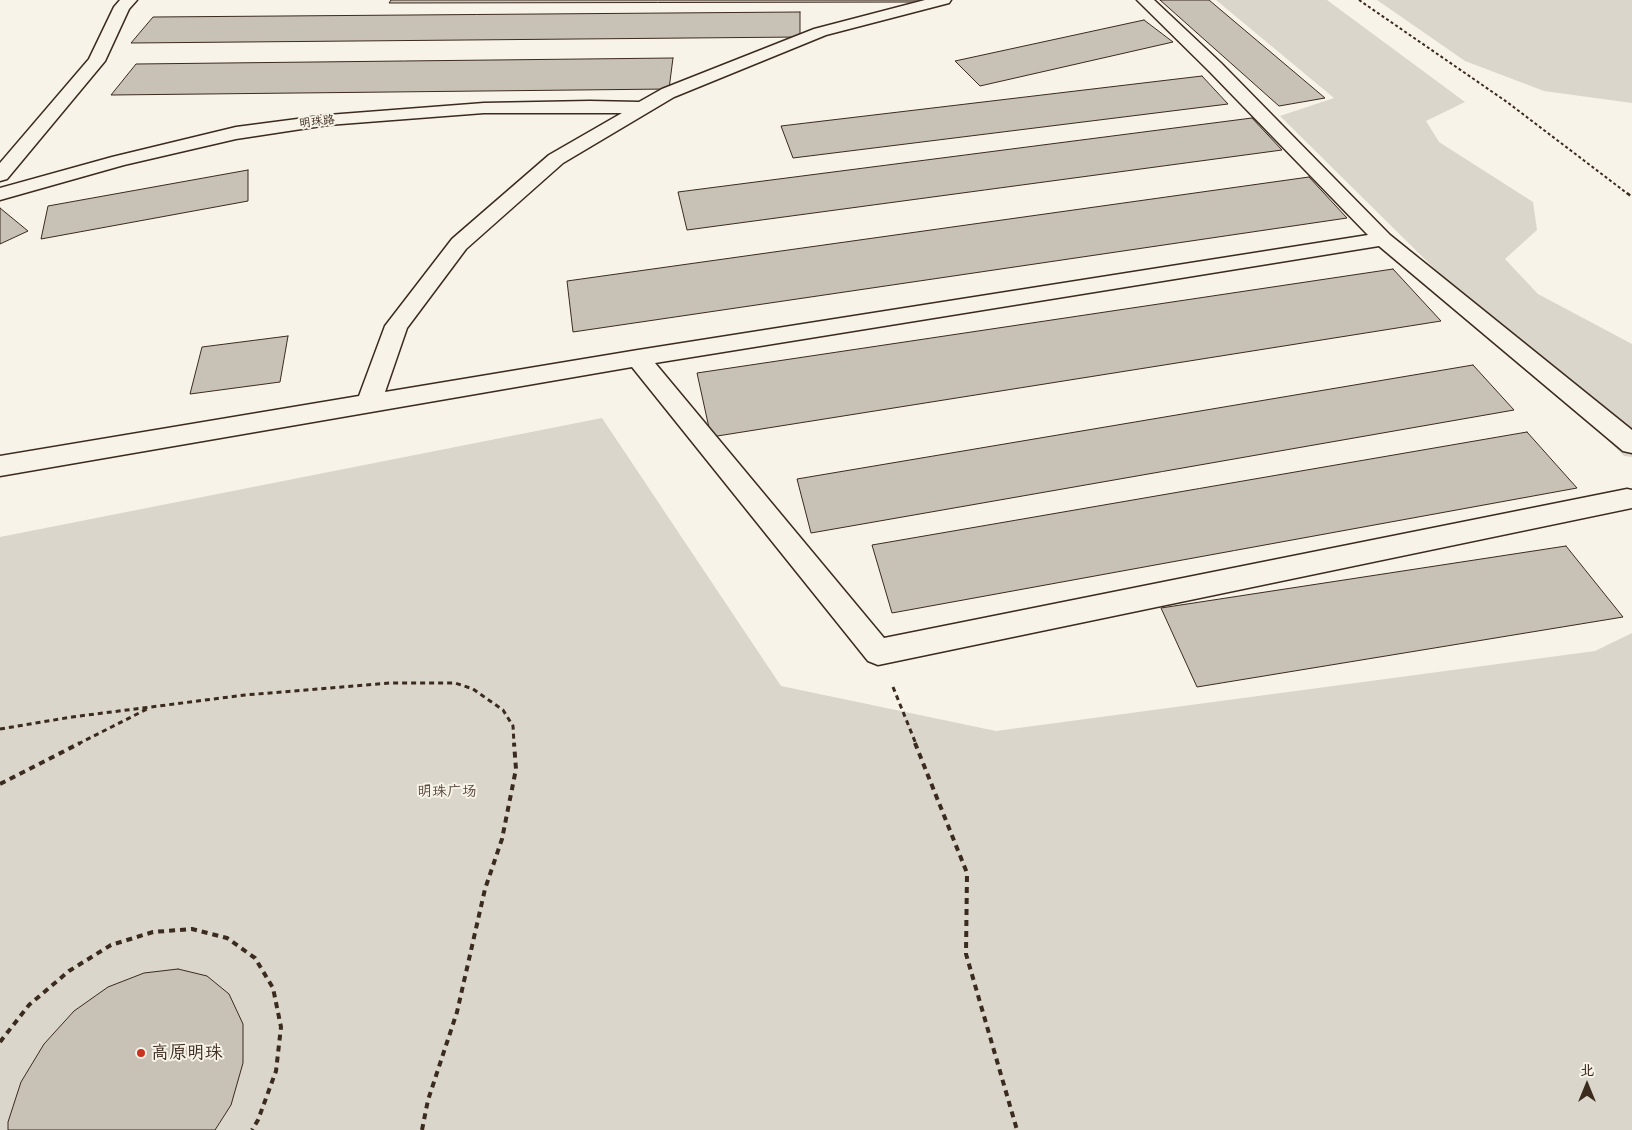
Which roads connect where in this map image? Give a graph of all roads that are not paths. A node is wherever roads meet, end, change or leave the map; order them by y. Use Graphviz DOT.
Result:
graph roads {
  1 [pos="129,0"];
  2 [pos="943,0"];
  3 [pos="1145,0"];
  4 [pos="643,108"];
  5 [pos="0,175"];
  6 [pos="0,194"];
  7 [pos="1382,239"];
  8 [pos="638,358"];
  9 [pos="369,403"];
  10 [pos="1632,444"];
  11 [pos="0,466"];
  12 [pos="1626,499"];
  1 -- 5 [label="street"];
  2 -- 4 [label="street"];
  3 -- 7 [label="street"];
  4 -- 6 [label="street, 明珠路"];
  4 -- 9 [label="street"];
  7 -- 8 [label="street"];
  7 -- 10 [label="street"];
  8 -- 9 [label="street"];
  8 -- 12 [label="street"];
  9 -- 11 [label="street"];
}
